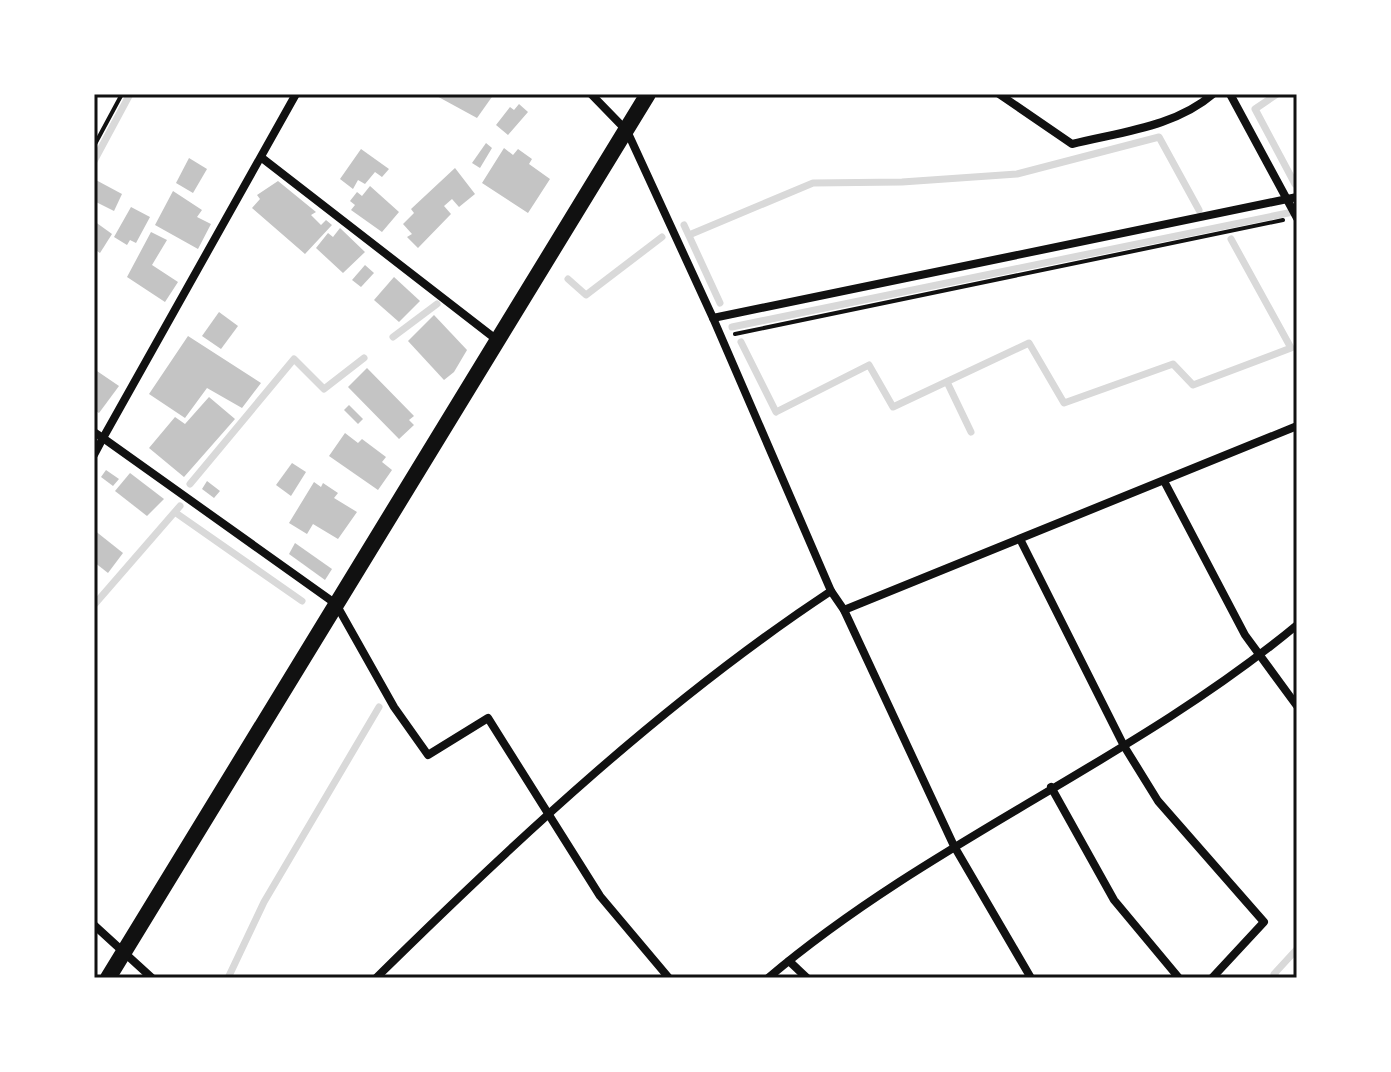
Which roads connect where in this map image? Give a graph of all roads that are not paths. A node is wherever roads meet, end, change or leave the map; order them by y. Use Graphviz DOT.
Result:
graph roads {
  1 [pos="296,94"];
  2 [pos="591,94"];
  3 [pos="648,94"];
  4 [pos="999,94"];
  5 [pos="1213,94"];
  6 [pos="1230,94"];
  7 [pos="627,131"];
  8 [pos="262,158"];
  9 [pos="1297,197"];
  10 [pos="1287,199"];
  11 [pos="1297,217"];
  12 [pos="713,318"];
  13 [pos="497,340"];
  14 [pos="1297,426"];
  15 [pos="94,432"];
  16 [pos="103,438"];
  17 [pos="94,455"];
  18 [pos="1164,481"];
  19 [pos="1020,539"];
  20 [pos="831,591"];
  21 [pos="336,604"];
  22 [pos="844,610"];
  23 [pos="1297,625"];
  24 [pos="1259,657"];
  25 [pos="1297,706"];
  26 [pos="1124,746"];
  27 [pos="1051,787"];
  28 [pos="547,816"];
  29 [pos="954,846"];
  30 [pos="94,925"];
  31 [pos="123,951"];
  32 [pos="789,961"];
  33 [pos="108,978"];
  34 [pos="152,978"];
  35 [pos="376,978"];
  36 [pos="669,978"];
  37 [pos="768,978"];
  38 [pos="807,978"];
  39 [pos="1031,978"];
  40 [pos="1179,978"];
  41 [pos="1212,978"];
  1 -- 8 [label="street"];
  2 -- 7 [label="street"];
  3 -- 7 [label="main road"];
  4 -- 5 [label="street"];
  6 -- 10 [label="street"];
  7 -- 12 [label="street"];
  7 -- 13 [label="main road"];
  8 -- 13 [label="street"];
  8 -- 16 [label="street"];
  9 -- 10 [label="street"];
  10 -- 11 [label="street"];
  10 -- 12 [label="street"];
  12 -- 20 [label="street"];
  13 -- 21 [label="main road"];
  14 -- 18 [label="street"];
  15 -- 16 [label="street"];
  16 -- 17 [label="street"];
  16 -- 21 [label="street"];
  18 -- 19 [label="street"];
  18 -- 24 [label="street"];
  19 -- 22 [label="street"];
  19 -- 26 [label="street"];
  20 -- 22 [label="street"];
  20 -- 28 [label="street"];
  21 -- 28 [label="street"];
  21 -- 31 [label="main road"];
  22 -- 29 [label="street"];
  23 -- 24 [label="street"];
  24 -- 25 [label="street"];
  24 -- 26 [label="street"];
  26 -- 27 [label="street"];
  26 -- 41 [label="street"];
  27 -- 29 [label="street"];
  27 -- 40 [label="street"];
  28 -- 35 [label="street"];
  28 -- 36 [label="street"];
  29 -- 32 [label="street"];
  29 -- 39 [label="street"];
  30 -- 31 [label="street"];
  31 -- 33 [label="main road"];
  31 -- 34 [label="street"];
  32 -- 37 [label="street"];
  32 -- 38 [label="street"];
}
